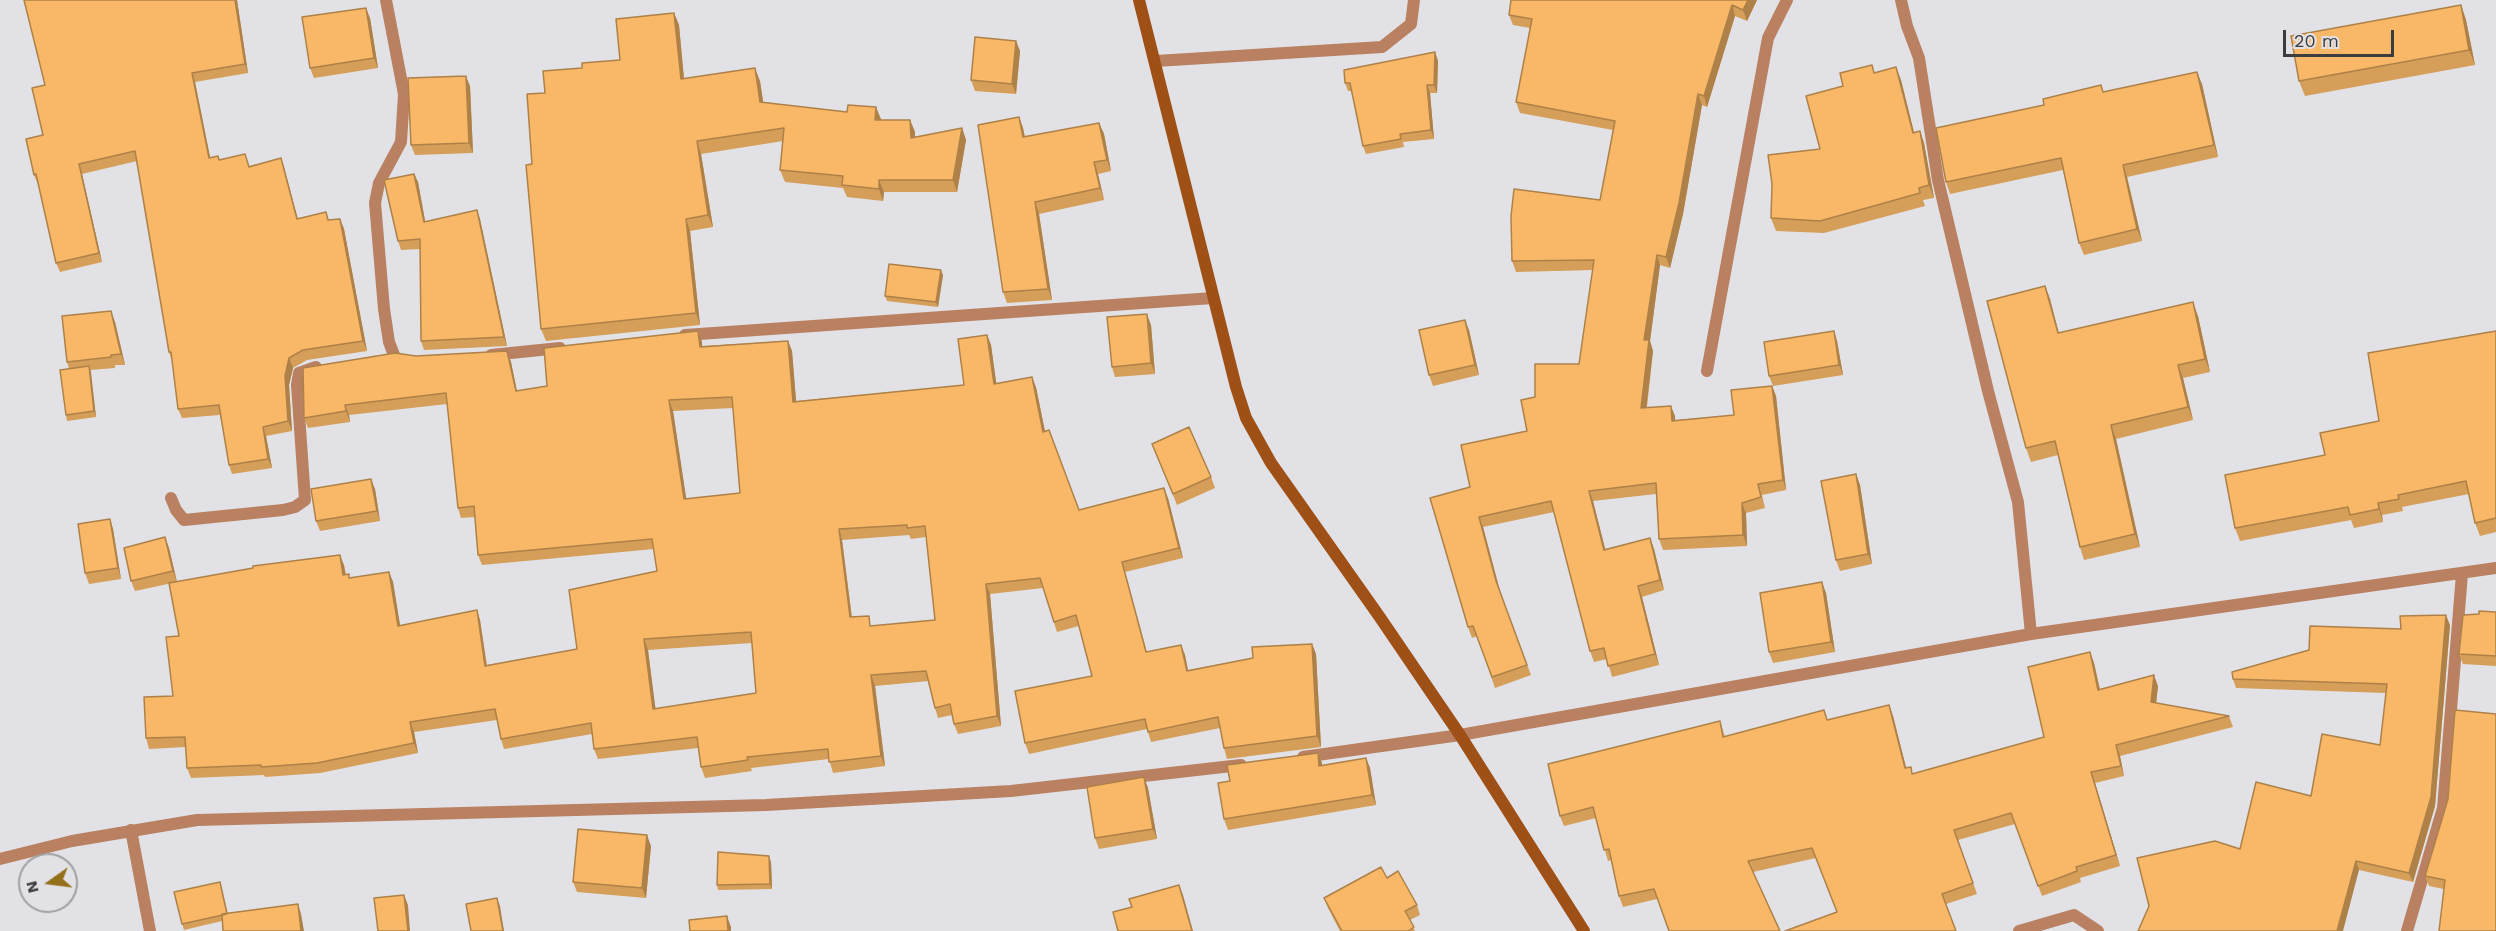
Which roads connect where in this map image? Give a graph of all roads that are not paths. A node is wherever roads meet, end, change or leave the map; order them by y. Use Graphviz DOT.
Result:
graph roads {
  1 [pos="386,0"];
  2 [pos="1139,0"];
  3 [pos="1414,0"];
  4 [pos="1787,0"];
  5 [pos="1901,0"];
  6 [pos="1156,61"];
  7 [pos="1214,298"];
  8 [pos="675,336"];
  9 [pos="569,347"];
  10 [pos="394,356"];
  11 [pos="476,356"];
  12 [pos="330,365"];
  13 [pos="1707,370"];
  14 [pos="171,498"];
  15 [pos="2496,568"];
  16 [pos="2462,574"];
  17 [pos="2031,634"];
  18 [pos="1460,735"];
  19 [pos="1286,760"];
  20 [pos="1251,764"];
  21 [pos="131,830"];
  22 [pos="0,859"];
  23 [pos="150,931"];
  24 [pos="1584,931"];
  25 [pos="2019,931"];
  26 [pos="2098,931"];
  27 [pos="2407,931"];
  1 -- 10 [label="street"];
  2 -- 6 [label="street"];
  3 -- 6 [label="street"];
  4 -- 13 [label="street"];
  5 -- 17 [label="street"];
  6 -- 7 [label="street"];
  7 -- 8 [label="street"];
  7 -- 18 [label="street"];
  9 -- 11 [label="street"];
  12 -- 14 [label="street"];
  15 -- 16 [label="street"];
  16 -- 17 [label="street"];
  16 -- 27 [label="street"];
  17 -- 18 [label="street"];
  18 -- 19 [label="street"];
  18 -- 24 [label="street"];
  20 -- 21 [label="street"];
  21 -- 22 [label="street"];
  21 -- 23 [label="street"];
  25 -- 26 [label="street"];
}
